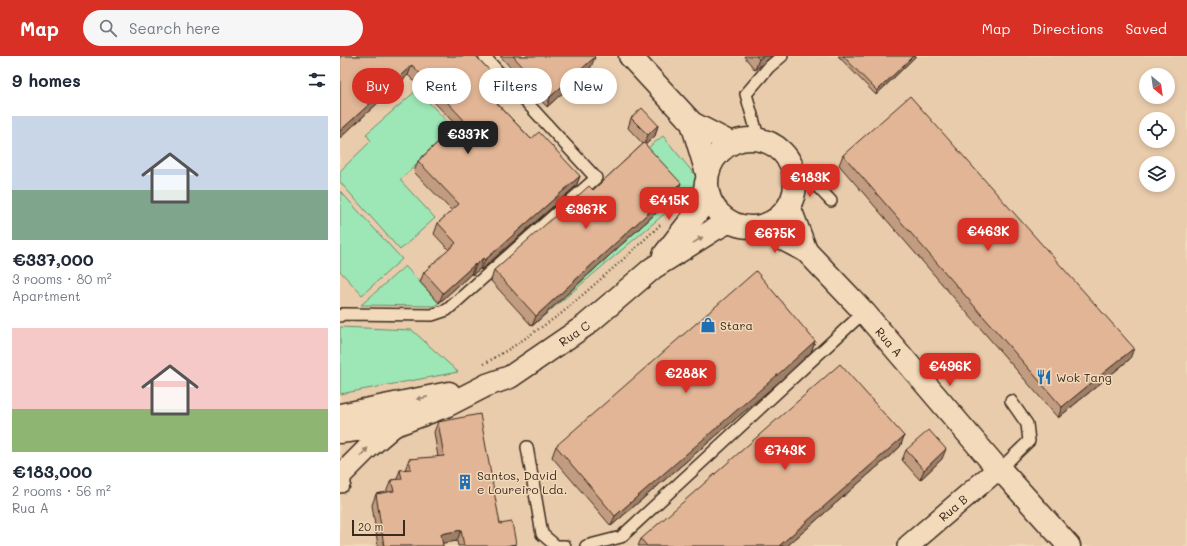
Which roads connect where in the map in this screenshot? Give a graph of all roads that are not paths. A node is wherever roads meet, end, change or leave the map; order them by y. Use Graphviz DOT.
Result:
graph roads {
  1 [pos="484,56"];
  2 [pos="630,56"];
  3 [pos="782,56"];
  4 [pos="692,123"];
  5 [pos="759,140"];
  6 [pos="732,143"];
  7 [pos="707,178"];
  8 [pos="795,181"];
  9 [pos="831,201"];
  10 [pos="789,206"];
  11 [pos="728,222"];
  12 [pos="759,227"];
  13 [pos="806,251"];
  14 [pos="653,268"];
  15 [pos="864,312"];
  16 [pos="340,316"];
  17 [pos="483,376"];
  18 [pos="1011,401"];
  19 [pos="340,415"];
  20 [pos="395,424"];
  21 [pos="340,432"];
  22 [pos="527,447"];
  23 [pos="999,469"];
  24 [pos="340,473"];
  25 [pos="340,476"];
  26 [pos="340,482"];
  27 [pos="565,546"];
  28 [pos="586,546"];
  29 [pos="908,546"];
  30 [pos="1069,546"];
  1 -- 16 [label="lane"];
  2 -- 4 [label="street"];
  3 -- 5 [label="lane"];
  4 -- 6 [label="street"];
  4 -- 7 [label="street"];
  5 -- 6 [label="street"];
  5 -- 8 [label="street"];
  6 -- 7 [label="street"];
  7 -- 11 [label="street"];
  7 -- 14 [label="street, Rua C"];
  8 -- 9 [label="lane"];
  8 -- 10 [label="street"];
  10 -- 12 [label="street"];
  10 -- 13 [label="street"];
  11 -- 12 [label="street"];
  14 -- 11 [label="street, Rua C, one-way"];
  12 -- 13 [label="street, Rua A"];
  13 -- 15 [label="street, Rua A"];
  14 -- 17 [label="street, Rua C"];
  15 -- 23 [label="street, Rua A"];
  15 -- 28 [label="lane"];
  17 -- 19 [label="street, Rua C, one-way"];
  17 -- 20 [label="street, Rua C"];
  18 -- 23 [label="lane"];
  20 -- 21 [label="street, Rua C"];
  25 -- 20 [label="street, one-way"];
  22 -- 27 [label="lane"];
  23 -- 29 [label="street, Rua B"];
  23 -- 30 [label="street, Rua A"];
  24 -- 25 [label="street"];
  25 -- 26 [label="street"];
}
